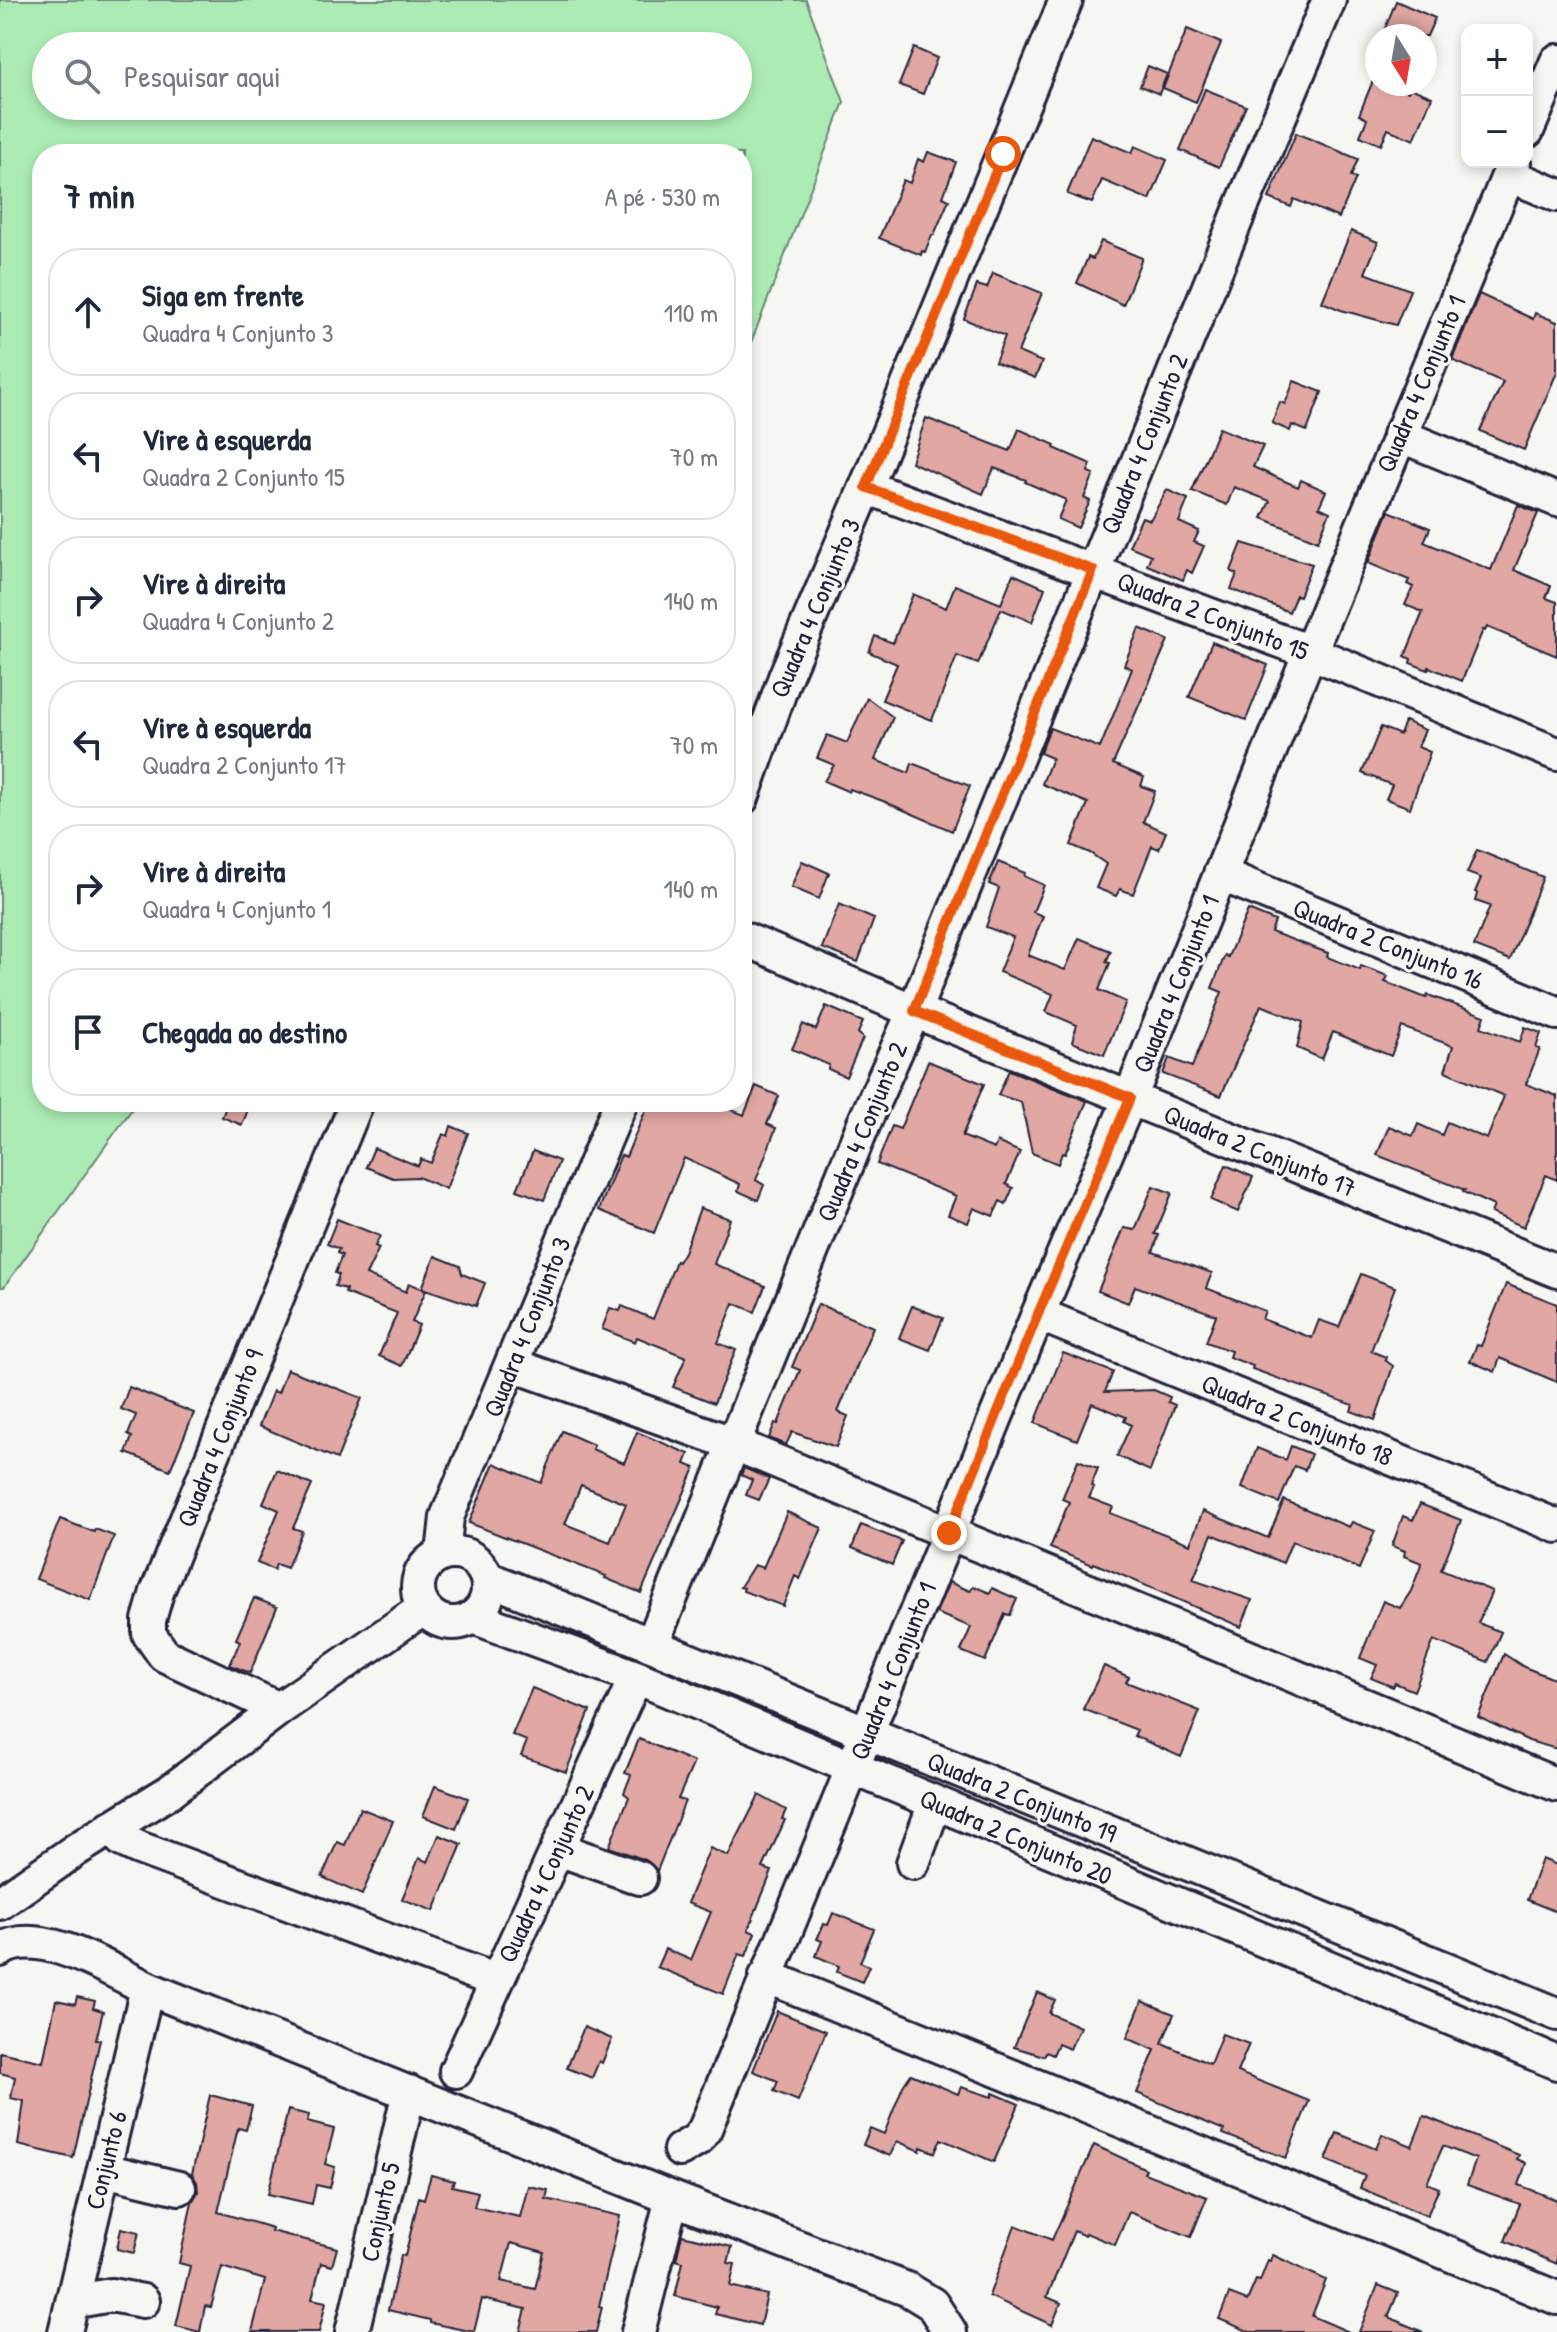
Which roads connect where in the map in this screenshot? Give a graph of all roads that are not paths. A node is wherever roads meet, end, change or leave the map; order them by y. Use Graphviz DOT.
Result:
graph roads {
  1 [pos="1066,0"];
  2 [pos="1329,0"];
  3 [pos="1557,61"];
  4 [pos="1533,117"];
  5 [pos="1511,168"];
  6 [pos="1557,195"];
  7 [pos="1399,435"];
  8 [pos="866,487"];
  9 [pos="1557,500"];
  10 [pos="1093,570"];
  11 [pos="1310,652"];
  12 [pos="1557,754"];
  13 [pos="752,770"];
  14 [pos="1220,874"];
  15 [pos="752,942"];
  16 [pos="914,1011"];
  17 [pos="1557,1013"];
  18 [pos="1130,1098"];
  19 [pos="353,1112"];
  20 [pos="617,1112"];
  21 [pos="1557,1271"];
  22 [pos="1038,1314"];
  23 [pos="513,1365"];
  24 [pos="732,1443"];
  25 [pos="1557,1526"];
  26 [pos="949,1533"];
  27 [pos="443,1554"];
  28 [pos="487,1578"];
  29 [pos="424,1608"];
  30 [pos="473,1617"];
  31 [pos="652,1644"];
  32 [pos="636,1677"];
  33 [pos="279,1709"];
  34 [pos="867,1733"];
  35 [pos="854,1768"];
  36 [pos="1557,1785"];
  37 [pos="935,1803"];
  38 [pos="111,1827"];
  39 [pos="558,1849"];
  40 [pos="913,1863"];
  41 [pos="640,1878"];
  42 [pos="0,1903"];
  43 [pos="0,1950"];
  44 [pos="766,1976"];
  45 [pos="497,1981"];
  46 [pos="147,1988"];
  47 [pos="1557,2014"];
  48 [pos="1557,2063"];
  49 [pos="456,2071"];
  50 [pos="409,2092"];
  51 [pos="680,2150"];
  52 [pos="104,2170"];
  53 [pos="179,2188"];
  54 [pos="672,2198"];
  55 [pos="1557,2298"];
  56 [pos="143,2301"];
  57 [pos="68,2317"];
  58 [pos="928,2318"];
  59 [pos="352,2332"];
  60 [pos="638,2332"];
  61 [pos="950,2332"];
  1 -- 8 [label="street, Quadra 4 Conjunto 3"];
  2 -- 10 [label="street, Quadra 4 Conjunto 2"];
  3 -- 4 [label="street"];
  5 -- 6 [label="street"];
  5 -- 7 [label="street, Quadra 4 Conjunto 1"];
  7 -- 9 [label="street"];
  7 -- 11 [label="street, Quadra 4 Conjunto 1"];
  8 -- 10 [label="street, Quadra 2 Conjunto 15"];
  8 -- 13 [label="street, Quadra 4 Conjunto 3"];
  10 -- 11 [label="street, Quadra 2 Conjunto 15"];
  10 -- 16 [label="street, Quadra 4 Conjunto 2"];
  11 -- 12 [label="street, Quadra 2 Conjunto 15"];
  11 -- 14 [label="street, Quadra 4 Conjunto 1"];
  14 -- 17 [label="street, Quadra 2 Conjunto 16"];
  14 -- 18 [label="street, Quadra 4 Conjunto 1"];
  15 -- 16 [label="street, Quadra 2 Conjunto 17"];
  16 -- 18 [label="street, Quadra 2 Conjunto 17"];
  16 -- 24 [label="street, Quadra 4 Conjunto 2"];
  18 -- 21 [label="street, Quadra 2 Conjunto 17"];
  18 -- 22 [label="street, Quadra 4 Conjunto 1"];
  19 -- 33 [label="street, Quadra 4 Conjunto 9"];
  20 -- 23 [label="street, Quadra 4 Conjunto 3"];
  22 -- 25 [label="street, Quadra 2 Conjunto 18"];
  22 -- 26 [label="street, Quadra 4 Conjunto 1"];
  23 -- 24 [label="street"];
  23 -- 27 [label="street, Quadra 4 Conjunto 3"];
  24 -- 26 [label="street"];
  24 -- 31 [label="street, Quadra 4 Conjunto 2"];
  26 -- 34 [label="street, Quadra 4 Conjunto 1"];
  26 -- 36 [label="street"];
  27 -- 28 [label="street"];
  27 -- 29 [label="street"];
  28 -- 30 [label="street"];
  28 -- 31 [label="street, Quadra 2 Conjunto 19"];
  29 -- 30 [label="street"];
  29 -- 33 [label="street"];
  30 -- 32 [label="street, Quadra 2 Conjunto 20"];
  31 -- 34 [label="street, Quadra 2 Conjunto 19"];
  32 -- 35 [label="street, Quadra 2 Conjunto 20"];
  32 -- 39 [label="street, Quadra 4 Conjunto 2"];
  33 -- 38 [label="street"];
  34 -- 35 [label="street, Quadra 4 Conjunto 1"];
  34 -- 47 [label="street, Quadra 2 Conjunto 19"];
  35 -- 37 [label="street, Quadra 2 Conjunto 20"];
  35 -- 44 [label="street, Quadra 4 Conjunto 1"];
  37 -- 40 [label="street"];
  37 -- 48 [label="street, Quadra 2 Conjunto 20"];
  38 -- 42 [label="street"];
  38 -- 45 [label="street"];
  39 -- 41 [label="street"];
  39 -- 45 [label="street, Quadra 4 Conjunto 2"];
  43 -- 46 [label="street"];
  44 -- 51 [label="street, Quadra 4 Conjunto 1"];
  44 -- 55 [label="street"];
  45 -- 49 [label="street, Quadra 4 Conjunto 2"];
  46 -- 50 [label="street"];
  46 -- 52 [label="street, Conjunto 6"];
  50 -- 54 [label="street"];
  50 -- 59 [label="street, Conjunto 5"];
  52 -- 53 [label="street"];
  52 -- 57 [label="street, Conjunto 6"];
  54 -- 58 [label="street"];
  54 -- 60 [label="street"];
  56 -- 57 [label="street"];
  58 -- 61 [label="street"];
}
